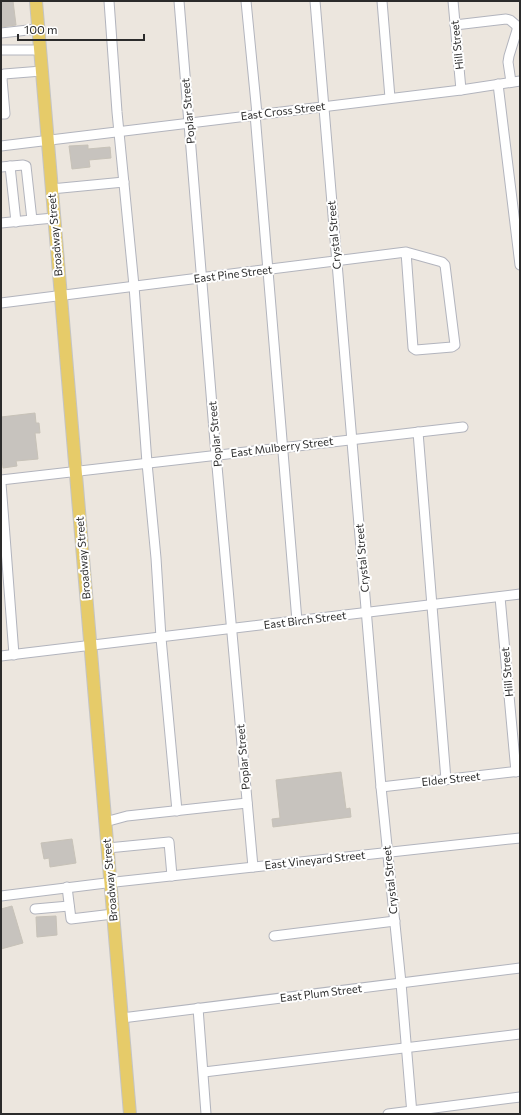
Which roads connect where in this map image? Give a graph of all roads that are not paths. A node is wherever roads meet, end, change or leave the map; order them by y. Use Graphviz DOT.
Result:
graph roads {
  1 [pos="36,1"];
  2 [pos="109,1"];
  3 [pos="179,1"];
  4 [pos="246,1"];
  5 [pos="315,1"];
  6 [pos="382,1"];
  7 [pos="453,1"];
  8 [pos="455,25"];
  9 [pos="37,29"];
  10 [pos="1,33"];
  11 [pos="1,50"];
  12 [pos="40,50"];
  13 [pos="42,71"];
  14 [pos="3,72"];
  15 [pos="515,81"];
  16 [pos="498,84"];
  17 [pos="461,90"];
  18 [pos="390,98"];
  19 [pos="323,106"];
  20 [pos="1,114"];
  21 [pos="256,114"];
  22 [pos="190,122"];
  23 [pos="119,131"];
  24 [pos="47,140"];
  25 [pos="1,146"];
  26 [pos="5,167"];
  27 [pos="124,182"];
  28 [pos="51,189"];
  29 [pos="54,218"];
  30 [pos="32,220"];
  31 [pos="16,222"];
  32 [pos="1,223"];
  33 [pos="406,252"];
  34 [pos="336,261"];
  35 [pos="520,265"];
  36 [pos="268,269"];
  37 [pos="202,278"];
  38 [pos="134,286"];
  39 [pos="60,295"];
  40 [pos="1,303"];
  41 [pos="463,427"];
  42 [pos="418,432"];
  43 [pos="351,440"];
  44 [pos="283,447"];
  45 [pos="216,455"];
  46 [pos="147,463"];
  47 [pos="76,471"];
  48 [pos="1,480"];
  49 [pos="1,483"];
  50 [pos="520,594"];
  51 [pos="500,597"];
  52 [pos="433,605"];
  53 [pos="366,613"];
  54 [pos="297,621"];
  55 [pos="232,629"];
  56 [pos="161,638"];
  57 [pos="90,646"];
  58 [pos="14,655"];
  59 [pos="1,656"];
  60 [pos="518,772"];
  61 [pos="446,780"];
  62 [pos="381,787"];
  63 [pos="247,803"];
  64 [pos="177,811"];
  65 [pos="105,822"];
  66 [pos="520,838"];
  67 [pos="108,848"];
  68 [pos="388,852"];
  69 [pos="253,867"];
  70 [pos="172,876"];
  71 [pos="111,883"];
  72 [pos="67,888"];
  73 [pos="1,896"];
  74 [pos="69,906"];
  75 [pos="35,909"];
  76 [pos="113,914"];
  77 [pos="394,921"];
  78 [pos="274,936"];
  79 [pos="520,968"];
  80 [pos="401,983"];
  81 [pos="198,1008"];
  82 [pos="122,1018"];
  83 [pos="520,1034"];
  84 [pos="406,1048"];
  85 [pos="204,1072"];
  86 [pos="520,1097"];
  87 [pos="411,1112"];
  88 [pos="130,1114"];
  89 [pos="206,1114"];
  90 [pos="388,1114"];
  1 -- 9 [label="main road, Broadway Street"];
  2 -- 23 [label="street"];
  3 -- 22 [label="street, Poplar Street"];
  4 -- 21 [label="street"];
  5 -- 19 [label="street, Crystal Street"];
  6 -- 18 [label="street"];
  7 -- 8 [label="street, Hill Street"];
  8 -- 15 [label="street"];
  8 -- 17 [label="street, Hill Street"];
  9 -- 10 [label="street"];
  9 -- 12 [label="main road, Broadway Street"];
  11 -- 12 [label="street"];
  12 -- 13 [label="main road, Broadway Street"];
  13 -- 14 [label="street"];
  13 -- 24 [label="main road, Broadway Street"];
  14 -- 20 [label="street"];
  15 -- 16 [label="street, East Cross Street"];
  16 -- 17 [label="street, East Cross Street"];
  16 -- 35 [label="street"];
  17 -- 18 [label="street, East Cross Street"];
  18 -- 19 [label="street, East Cross Street"];
  19 -- 21 [label="street, East Cross Street"];
  19 -- 34 [label="street, Crystal Street"];
  21 -- 22 [label="street, East Cross Street"];
  21 -- 36 [label="street"];
  22 -- 23 [label="street, East Cross Street"];
  22 -- 37 [label="street, Poplar Street"];
  23 -- 24 [label="street, East Cross Street"];
  23 -- 27 [label="street"];
  24 -- 25 [label="street, East Cross Street"];
  24 -- 28 [label="main road, Broadway Street"];
  26 -- 30 [label="street"];
  26 -- 31 [label="street"];
  27 -- 28 [label="street"];
  27 -- 38 [label="street"];
  28 -- 29 [label="main road, Broadway Street"];
  29 -- 30 [label="street"];
  29 -- 39 [label="main road, Broadway Street"];
  30 -- 31 [label="street"];
  31 -- 32 [label="street"];
  33 -- 33 [label="street"];
  33 -- 34 [label="street, East Pine Street"];
  34 -- 36 [label="street, East Pine Street"];
  34 -- 43 [label="street, Crystal Street"];
  36 -- 37 [label="street, East Pine Street"];
  36 -- 44 [label="street"];
  37 -- 38 [label="street, East Pine Street"];
  37 -- 45 [label="street, Poplar Street"];
  38 -- 39 [label="street, East Pine Street"];
  38 -- 46 [label="street"];
  39 -- 40 [label="street, East Pine Street"];
  39 -- 47 [label="main road, Broadway Street"];
  41 -- 42 [label="street, East Mulberry Street"];
  42 -- 43 [label="street, East Mulberry Street"];
  42 -- 52 [label="street"];
  43 -- 44 [label="street, East Mulberry Street"];
  43 -- 53 [label="street, Crystal Street"];
  44 -- 45 [label="street, East Mulberry Street"];
  44 -- 54 [label="street"];
  45 -- 46 [label="street, East Mulberry Street"];
  45 -- 55 [label="street, Poplar Street"];
  46 -- 47 [label="street, East Mulberry Street"];
  46 -- 56 [label="street"];
  47 -- 48 [label="street, East Mulberry Street"];
  47 -- 57 [label="main road, Broadway Street"];
  49 -- 58 [label="street"];
  50 -- 51 [label="street, East Birch Street"];
  51 -- 52 [label="street, East Birch Street"];
  51 -- 60 [label="street, Hill Street"];
  52 -- 53 [label="street, East Birch Street"];
  52 -- 61 [label="street"];
  53 -- 54 [label="street, East Birch Street"];
  53 -- 62 [label="street, Crystal Street"];
  54 -- 55 [label="street, East Birch Street"];
  55 -- 56 [label="street, East Birch Street"];
  55 -- 63 [label="street, Poplar Street"];
  56 -- 57 [label="street, East Birch Street"];
  56 -- 64 [label="street"];
  57 -- 58 [label="street, East Birch Street"];
  57 -- 65 [label="main road, Broadway Street"];
  58 -- 59 [label="street, East Birch Street"];
  60 -- 61 [label="street, Elder Street"];
  61 -- 62 [label="street, Elder Street"];
  62 -- 68 [label="street, Crystal Street"];
  63 -- 64 [label="street"];
  63 -- 69 [label="street, Poplar Street"];
  64 -- 65 [label="street"];
  65 -- 67 [label="main road, Broadway Street"];
  66 -- 68 [label="street, East Vineyard Street"];
  67 -- 70 [label="street"];
  67 -- 71 [label="main road, Broadway Street"];
  68 -- 69 [label="street, East Vineyard Street"];
  68 -- 77 [label="street, Crystal Street"];
  69 -- 70 [label="street, East Vineyard Street"];
  70 -- 71 [label="street, East Vineyard Street"];
  71 -- 72 [label="street, East Vineyard Street"];
  71 -- 76 [label="main road, Broadway Street"];
  72 -- 73 [label="street, East Vineyard Street"];
  72 -- 74 [label="street"];
  74 -- 75 [label="street"];
  74 -- 76 [label="street"];
  76 -- 82 [label="main road, Broadway Street"];
  77 -- 78 [label="street"];
  77 -- 80 [label="street, Crystal Street"];
  79 -- 80 [label="street, East Plum Street"];
  80 -- 81 [label="street, East Plum Street"];
  80 -- 84 [label="street, Crystal Street"];
  81 -- 82 [label="street, East Plum Street"];
  81 -- 85 [label="street"];
  82 -- 88 [label="main road, Broadway Street"];
  83 -- 84 [label="street"];
  84 -- 85 [label="street"];
  84 -- 87 [label="street, Crystal Street"];
  85 -- 89 [label="street"];
  86 -- 87 [label="street"];
  87 -- 90 [label="street"];
}
